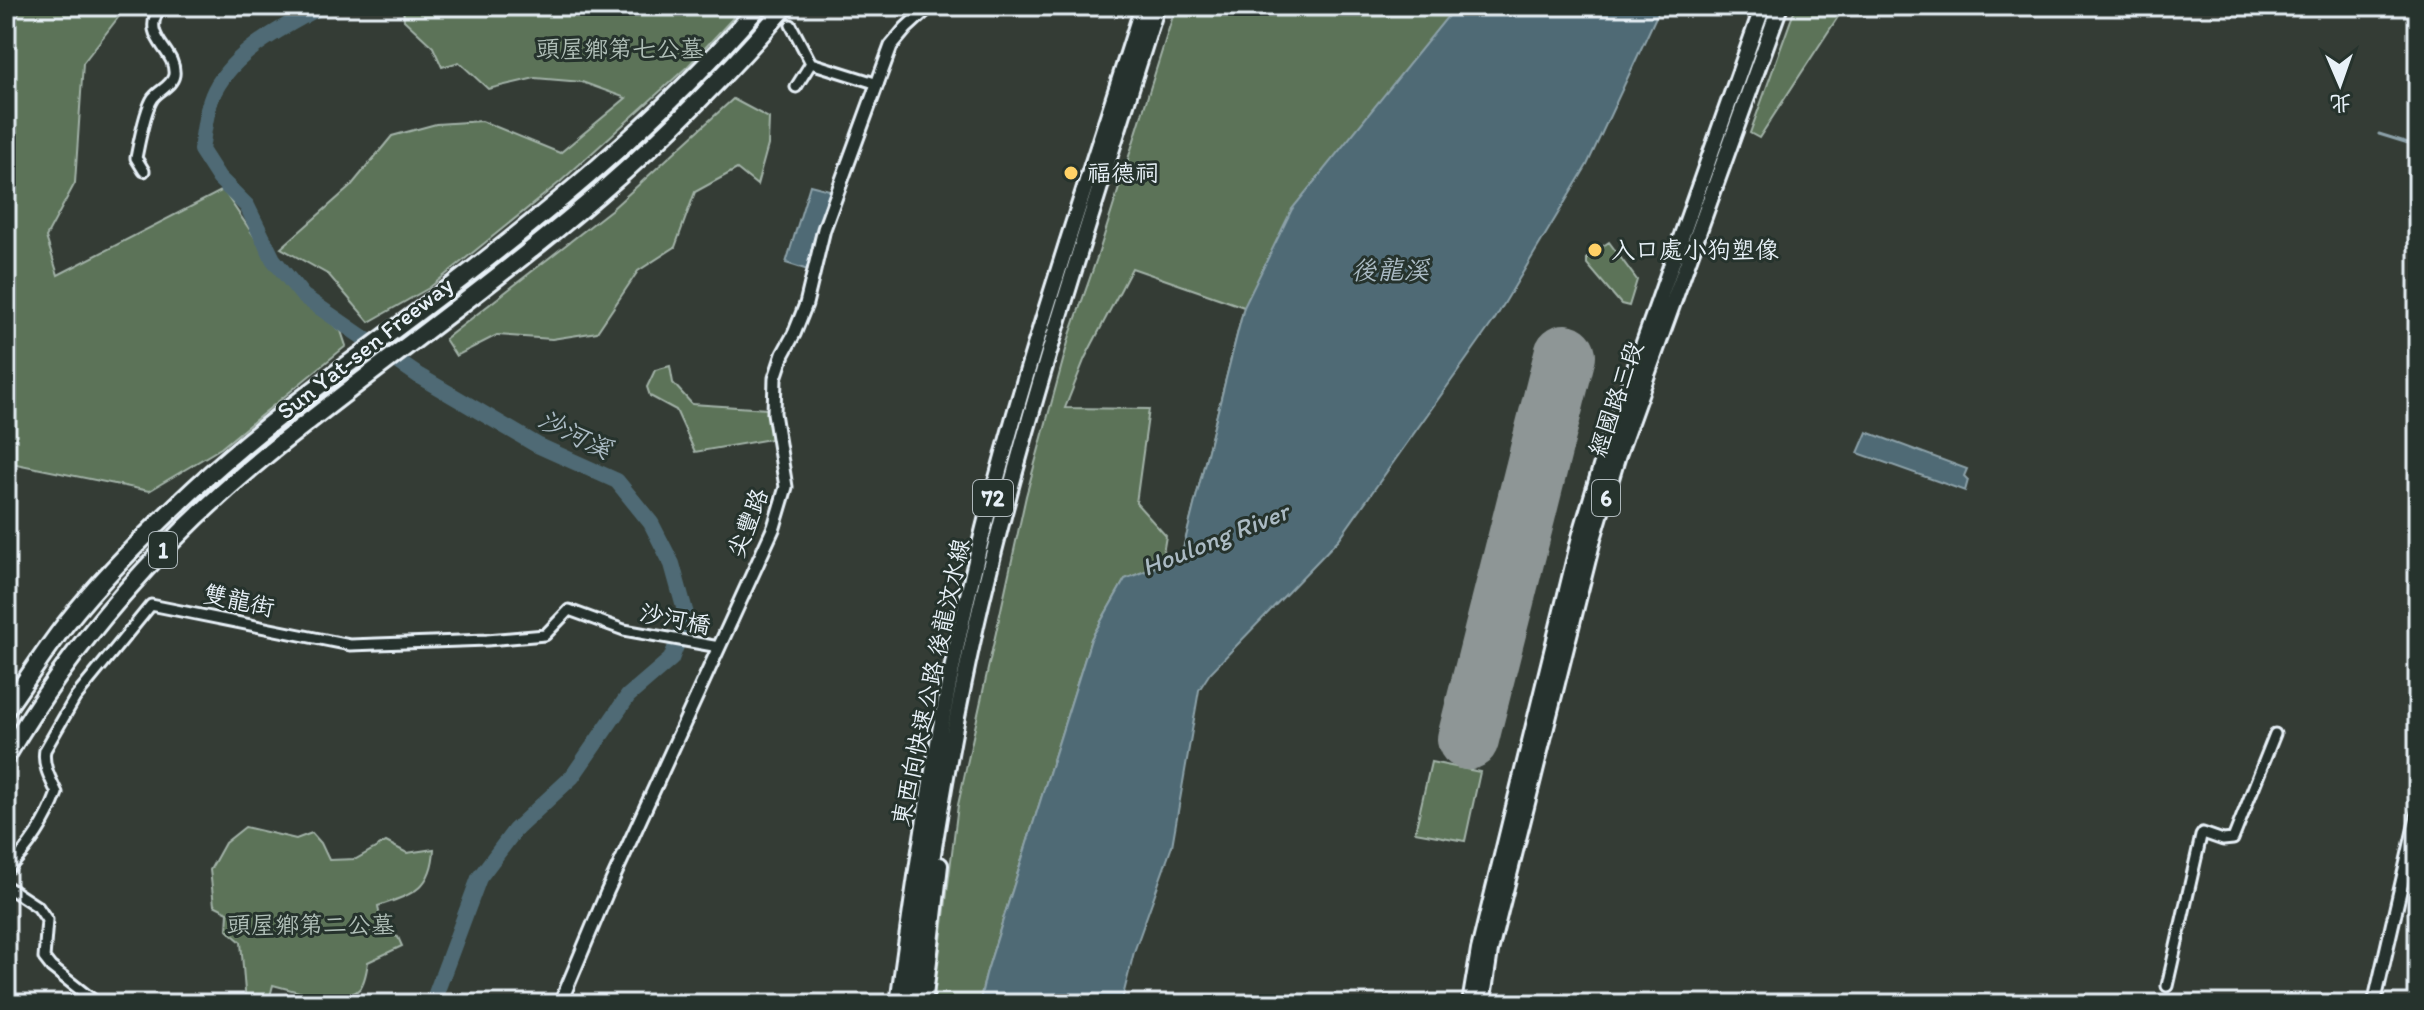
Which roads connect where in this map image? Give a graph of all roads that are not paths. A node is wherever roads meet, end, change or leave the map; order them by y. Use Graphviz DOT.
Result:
graph roads {
  1 [pos="161,6"];
  2 [pos="759,6"];
  3 [pos="786,6"];
  4 [pos="930,6"];
  5 [pos="1143,6"];
  6 [pos="1157,6"];
  7 [pos="1763,6"];
  8 [pos="1780,6"];
  9 [pos="791,25"];
  10 [pos="811,63"];
  11 [pos="878,84"];
  12 [pos="796,87"];
  13 [pos="144,171"];
  14 [pos="624,630"];
  15 [pos="719,647"];
  16 [pos="6,709"];
  17 [pos="2275,734"];
  18 [pos="6,757"];
  19 [pos="948,766"];
  20 [pos="2417,818"];
  21 [pos="918,851"];
  22 [pos="6,871"];
  23 [pos="6,886"];
  24 [pos="2167,986"];
  25 [pos="98,1004"];
  26 [pos="560,1004"];
  27 [pos="891,1004"];
  28 [pos="898,1004"];
  29 [pos="911,1004"];
  30 [pos="924,1004"];
  31 [pos="1470,1004"];
  32 [pos="1482,1004"];
  33 [pos="2374,1004"];
  1 -- 13 [label="street"];
  2 -- 16 [label="highway, Sun Yat-sen Freeway / 1"];
  3 -- 18 [label="highway, Sun Yat-sen Freeway / 1"];
  4 -- 11 [label="street, 尖豐路"];
  5 -- 21 [label="main road, 東西向快速公路 後龍汶水線 / 72"];
  6 -- 19 [label="main road, 東西向快速公路 後龍汶水線 / 72"];
  7 -- 31 [label="main road, 經國路三段 / 6"];
  8 -- 32 [label="main road, 經國路三段 / 6"];
  9 -- 10 [label="street"];
  10 -- 11 [label="street"];
  10 -- 12 [label="street"];
  11 -- 15 [label="street, 尖豐路"];
  14 -- 15 [label="street, 沙河橋"];
  14 -- 22 [label="street, 雙龍街"];
  15 -- 26 [label="street, 尖豐路"];
  17 -- 24 [label="street"];
  19 -- 29 [label="main road, 東西向快速公路 後龍汶水線 / 72"];
  19 -- 30 [label="main road"];
  20 -- 33 [label="street"];
  21 -- 27 [label="main road"];
  21 -- 28 [label="main road, 東西向快速公路 後龍汶水線 / 72"];
  23 -- 25 [label="street"];
}
